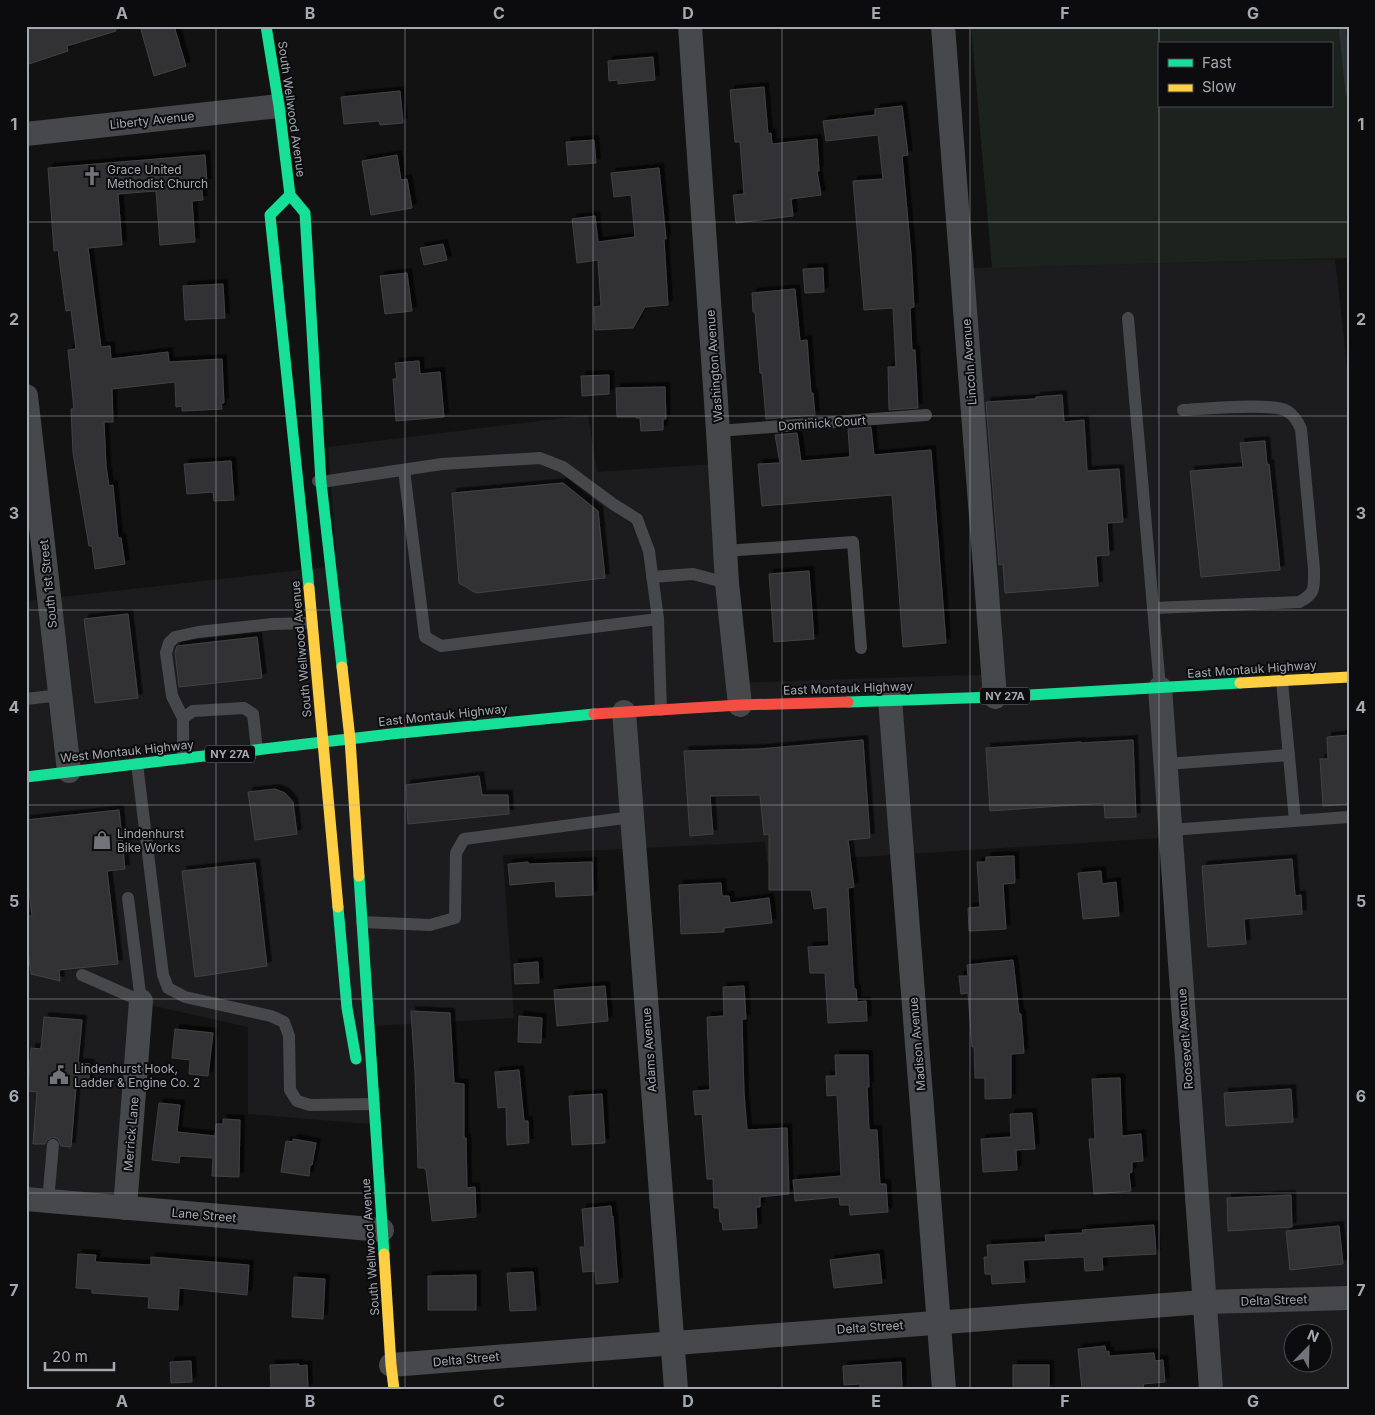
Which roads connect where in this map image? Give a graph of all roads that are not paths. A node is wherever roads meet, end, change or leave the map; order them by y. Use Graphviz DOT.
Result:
graph roads {
  1 [pos="266,26"];
  2 [pos="690,26"];
  3 [pos="944,26"];
  4 [pos="279,106"];
  5 [pos="26,134"];
  6 [pos="290,195"];
  7 [pos="1128,318"];
  8 [pos="26,396"];
  9 [pos="1183,410"];
  10 [pos="926,415"];
  11 [pos="718,431"];
  12 [pos="296,455"];
  13 [pos="404,470"];
  14 [pos="321,482"];
  15 [pos="725,551"];
  16 [pos="652,577"];
  17 [pos="727,583"];
  18 [pos="1154,608"];
  19 [pos="658,620"];
  20 [pos="312,623"];
  21 [pos="861,648"];
  22 [pos="1349,677"];
  23 [pos="1282,681"];
  24 [pos="1160,688"];
  25 [pos="60,695"];
  26 [pos="995,697"];
  27 [pos="26,698"];
  28 [pos="890,700"];
  29 [pos="740,706"];
  30 [pos="661,710"];
  31 [pos="624,712"];
  32 [pos="183,718"];
  33 [pos="350,739"];
  34 [pos="323,742"];
  35 [pos="257,750"];
  36 [pos="1289,755"];
  37 [pos="183,759"];
  38 [pos="137,764"];
  39 [pos="1166,764"];
  40 [pos="69,772"];
  41 [pos="26,777"];
  42 [pos="632,817"];
  43 [pos="1349,817"];
  44 [pos="1296,821"];
  45 [pos="1170,830"];
  46 [pos="128,898"];
  47 [pos="362,922"];
  48 [pos="82,975"];
  49 [pos="141,1001"];
  50 [pos="374,1104"];
  51 [pos="53,1145"];
  52 [pos="37,1200"];
  53 [pos="125,1208"];
  54 [pos="382,1230"];
  55 [pos="1349,1298"];
  56 [pos="1204,1302"];
  57 [pos="939,1322"];
  58 [pos="672,1343"];
  59 [pos="391,1365"];
  60 [pos="394,1389"];
  61 [pos="676,1389"];
  62 [pos="944,1389"];
  63 [pos="1211,1389"];
  1 -- 4 [label="main road, South Wellwood Avenue"];
  2 -- 11 [label="street, Washington Avenue"];
  3 -- 26 [label="street, Lincoln Avenue"];
  4 -- 5 [label="street, Liberty Avenue"];
  4 -- 6 [label="main road, South Wellwood Avenue"];
  6 -- 12 [label="main road, South Wellwood Avenue"];
  6 -- 14 [label="main road, South Wellwood Avenue"];
  7 -- 18 [label="lane"];
  8 -- 25 [label="street, South 1st Street"];
  9 -- 18 [label="lane"];
  10 -- 11 [label="lane, Dominick Court"];
  11 -- 15 [label="street, Washington Avenue"];
  12 -- 14 [label="lane"];
  12 -- 20 [label="main road, South Wellwood Avenue"];
  13 -- 14 [label="lane"];
  13 -- 16 [label="lane"];
  13 -- 19 [label="lane"];
  14 -- 33 [label="main road, South Wellwood Avenue"];
  15 -- 17 [label="street, Washington Avenue"];
  15 -- 21 [label="lane"];
  16 -- 17 [label="lane"];
  16 -- 19 [label="lane"];
  17 -- 29 [label="street, Washington Avenue"];
  18 -- 24 [label="lane"];
  19 -- 30 [label="lane"];
  20 -- 32 [label="lane"];
  20 -- 34 [label="main road, South Wellwood Avenue"];
  22 -- 23 [label="main road, East Montauk Highway / NY 27A"];
  23 -- 24 [label="main road, East Montauk Highway / NY 27A"];
  23 -- 36 [label="lane"];
  24 -- 26 [label="main road, East Montauk Highway / NY 27A"];
  24 -- 39 [label="street, Roosevelt Avenue"];
  25 -- 27 [label="lane"];
  25 -- 40 [label="street, South 1st Street"];
  26 -- 28 [label="main road, East Montauk Highway / NY 27A"];
  28 -- 29 [label="main road, East Montauk Highway / NY 27A"];
  28 -- 57 [label="street, Madison Avenue"];
  29 -- 30 [label="main road, East Montauk Highway / NY 27A"];
  30 -- 31 [label="main road, East Montauk Highway / NY 27A"];
  31 -- 33 [label="main road, East Montauk Highway / NY 27A"];
  31 -- 42 [label="street, Adams Avenue"];
  32 -- 35 [label="lane"];
  32 -- 37 [label="lane"];
  33 -- 34 [label="main road, West Montauk Highway / NY 27A"];
  33 -- 47 [label="main road, South Wellwood Avenue"];
  34 -- 35 [label="main road, West Montauk Highway / NY 27A"];
  34 -- 50 [label="main road, South Wellwood Avenue"];
  35 -- 37 [label="main road, West Montauk Highway / NY 27A"];
  36 -- 39 [label="lane"];
  36 -- 44 [label="lane"];
  37 -- 38 [label="main road, West Montauk Highway / NY 27A"];
  38 -- 40 [label="main road, West Montauk Highway / NY 27A"];
  38 -- 50 [label="lane"];
  39 -- 45 [label="street, Roosevelt Avenue"];
  40 -- 41 [label="main road, West Montauk Highway / NY 27A"];
  42 -- 47 [label="lane"];
  42 -- 58 [label="street, Adams Avenue"];
  43 -- 44 [label="lane"];
  44 -- 45 [label="lane"];
  45 -- 56 [label="street, Roosevelt Avenue"];
  46 -- 49 [label="lane"];
  47 -- 50 [label="main road, South Wellwood Avenue"];
  48 -- 49 [label="lane"];
  49 -- 53 [label="street, Merrick Lane"];
  50 -- 54 [label="main road, South Wellwood Avenue"];
  51 -- 52 [label="lane"];
  52 -- 53 [label="street, Lane Street"];
  53 -- 54 [label="street, Lane Street"];
  54 -- 59 [label="main road, South Wellwood Avenue"];
  55 -- 56 [label="street, Delta Street"];
  56 -- 57 [label="street, Delta Street"];
  56 -- 63 [label="street, Roosevelt Avenue"];
  57 -- 58 [label="street, Delta Street"];
  57 -- 62 [label="street, Madison Avenue"];
  58 -- 59 [label="street, Delta Street"];
  58 -- 61 [label="street, Adams Avenue"];
  59 -- 60 [label="main road, South Wellwood Avenue"];
}
